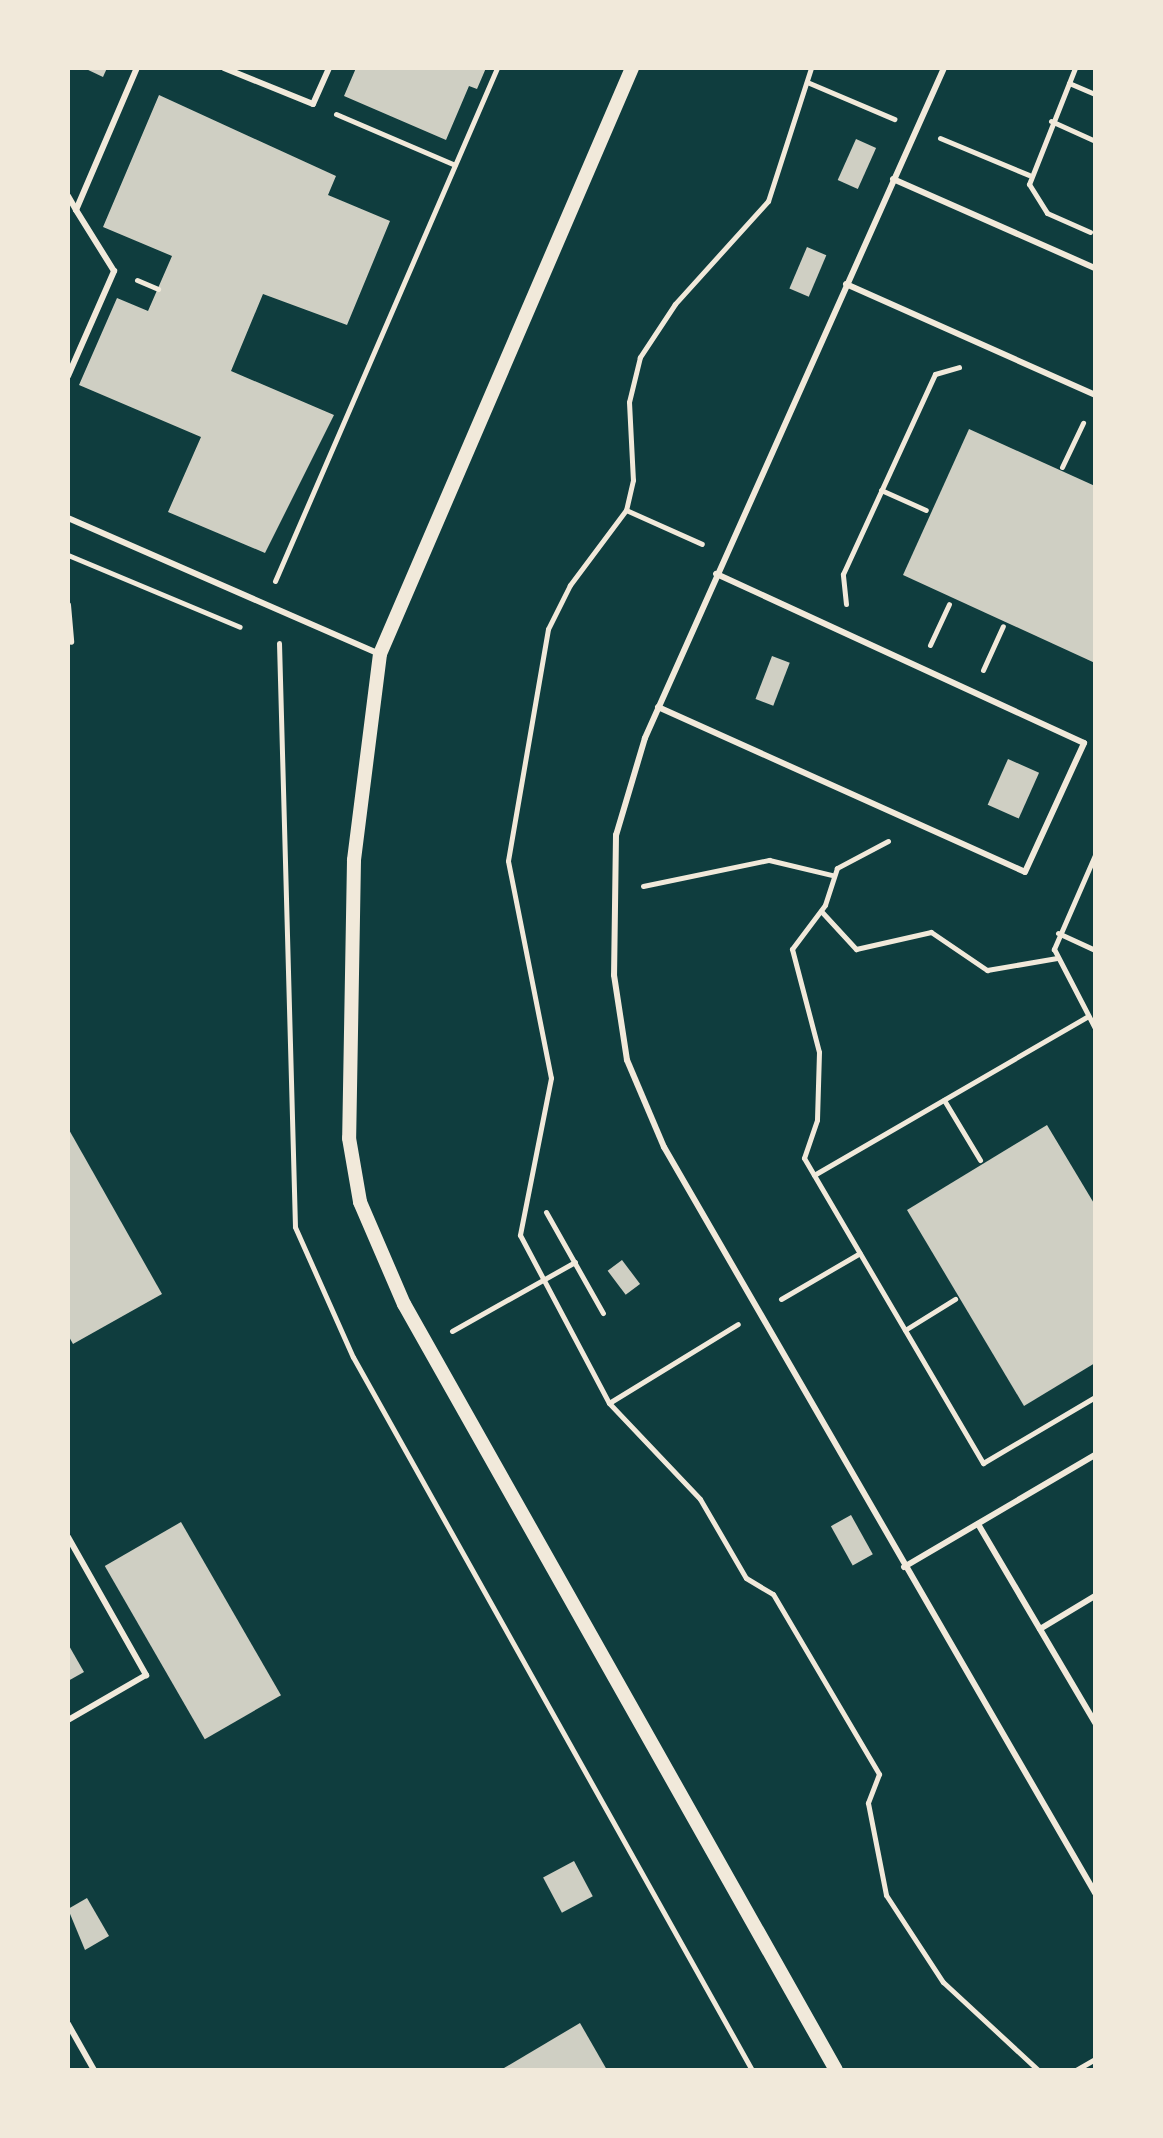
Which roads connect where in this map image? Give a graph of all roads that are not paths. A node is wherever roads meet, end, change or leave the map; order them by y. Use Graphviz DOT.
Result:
graph roads {
  1 [pos="137,68"];
  2 [pos="224,68"];
  3 [pos="329,68"];
  4 [pos="632,68"];
  5 [pos="944,68"];
  6 [pos="893,179"];
  7 [pos="68,196"];
  8 [pos="76,210"];
  9 [pos="1095,268"];
  10 [pos="846,284"];
  11 [pos="68,376"];
  12 [pos="1095,395"];
  13 [pos="68,518"];
  14 [pos="716,574"];
  15 [pos="68,605"];
  16 [pos="71,642"];
  17 [pos="380,654"];
  18 [pos="658,707"];
  19 [pos="1095,1455"];
  20 [pos="978,1524"];
  21 [pos="68,1537"];
  22 [pos="904,1567"];
  23 [pos="1095,1596"];
  24 [pos="1040,1629"];
  25 [pos="68,1720"];
  26 [pos="1095,1723"];
  27 [pos="1095,1893"];
  28 [pos="68,2024"];
  29 [pos="94,2070"];
  30 [pos="836,2070"];
  1 -- 8 [label="lane"];
  2 -- 3 [label="lane"];
  4 -- 17 [label="street"];
  5 -- 6 [label="lane"];
  6 -- 9 [label="lane"];
  6 -- 10 [label="lane"];
  7 -- 8 [label="lane"];
  8 -- 11 [label="lane"];
  10 -- 12 [label="lane"];
  10 -- 14 [label="lane"];
  13 -- 17 [label="lane"];
  14 -- 18 [label="lane"];
  14 -- 18 [label="lane"];
  15 -- 16 [label="lane"];
  17 -- 30 [label="street"];
  18 -- 22 [label="lane"];
  19 -- 20 [label="lane"];
  20 -- 22 [label="lane"];
  20 -- 24 [label="lane"];
  21 -- 25 [label="lane"];
  22 -- 27 [label="lane"];
  23 -- 24 [label="lane"];
  24 -- 26 [label="lane"];
  28 -- 29 [label="lane"];
}
